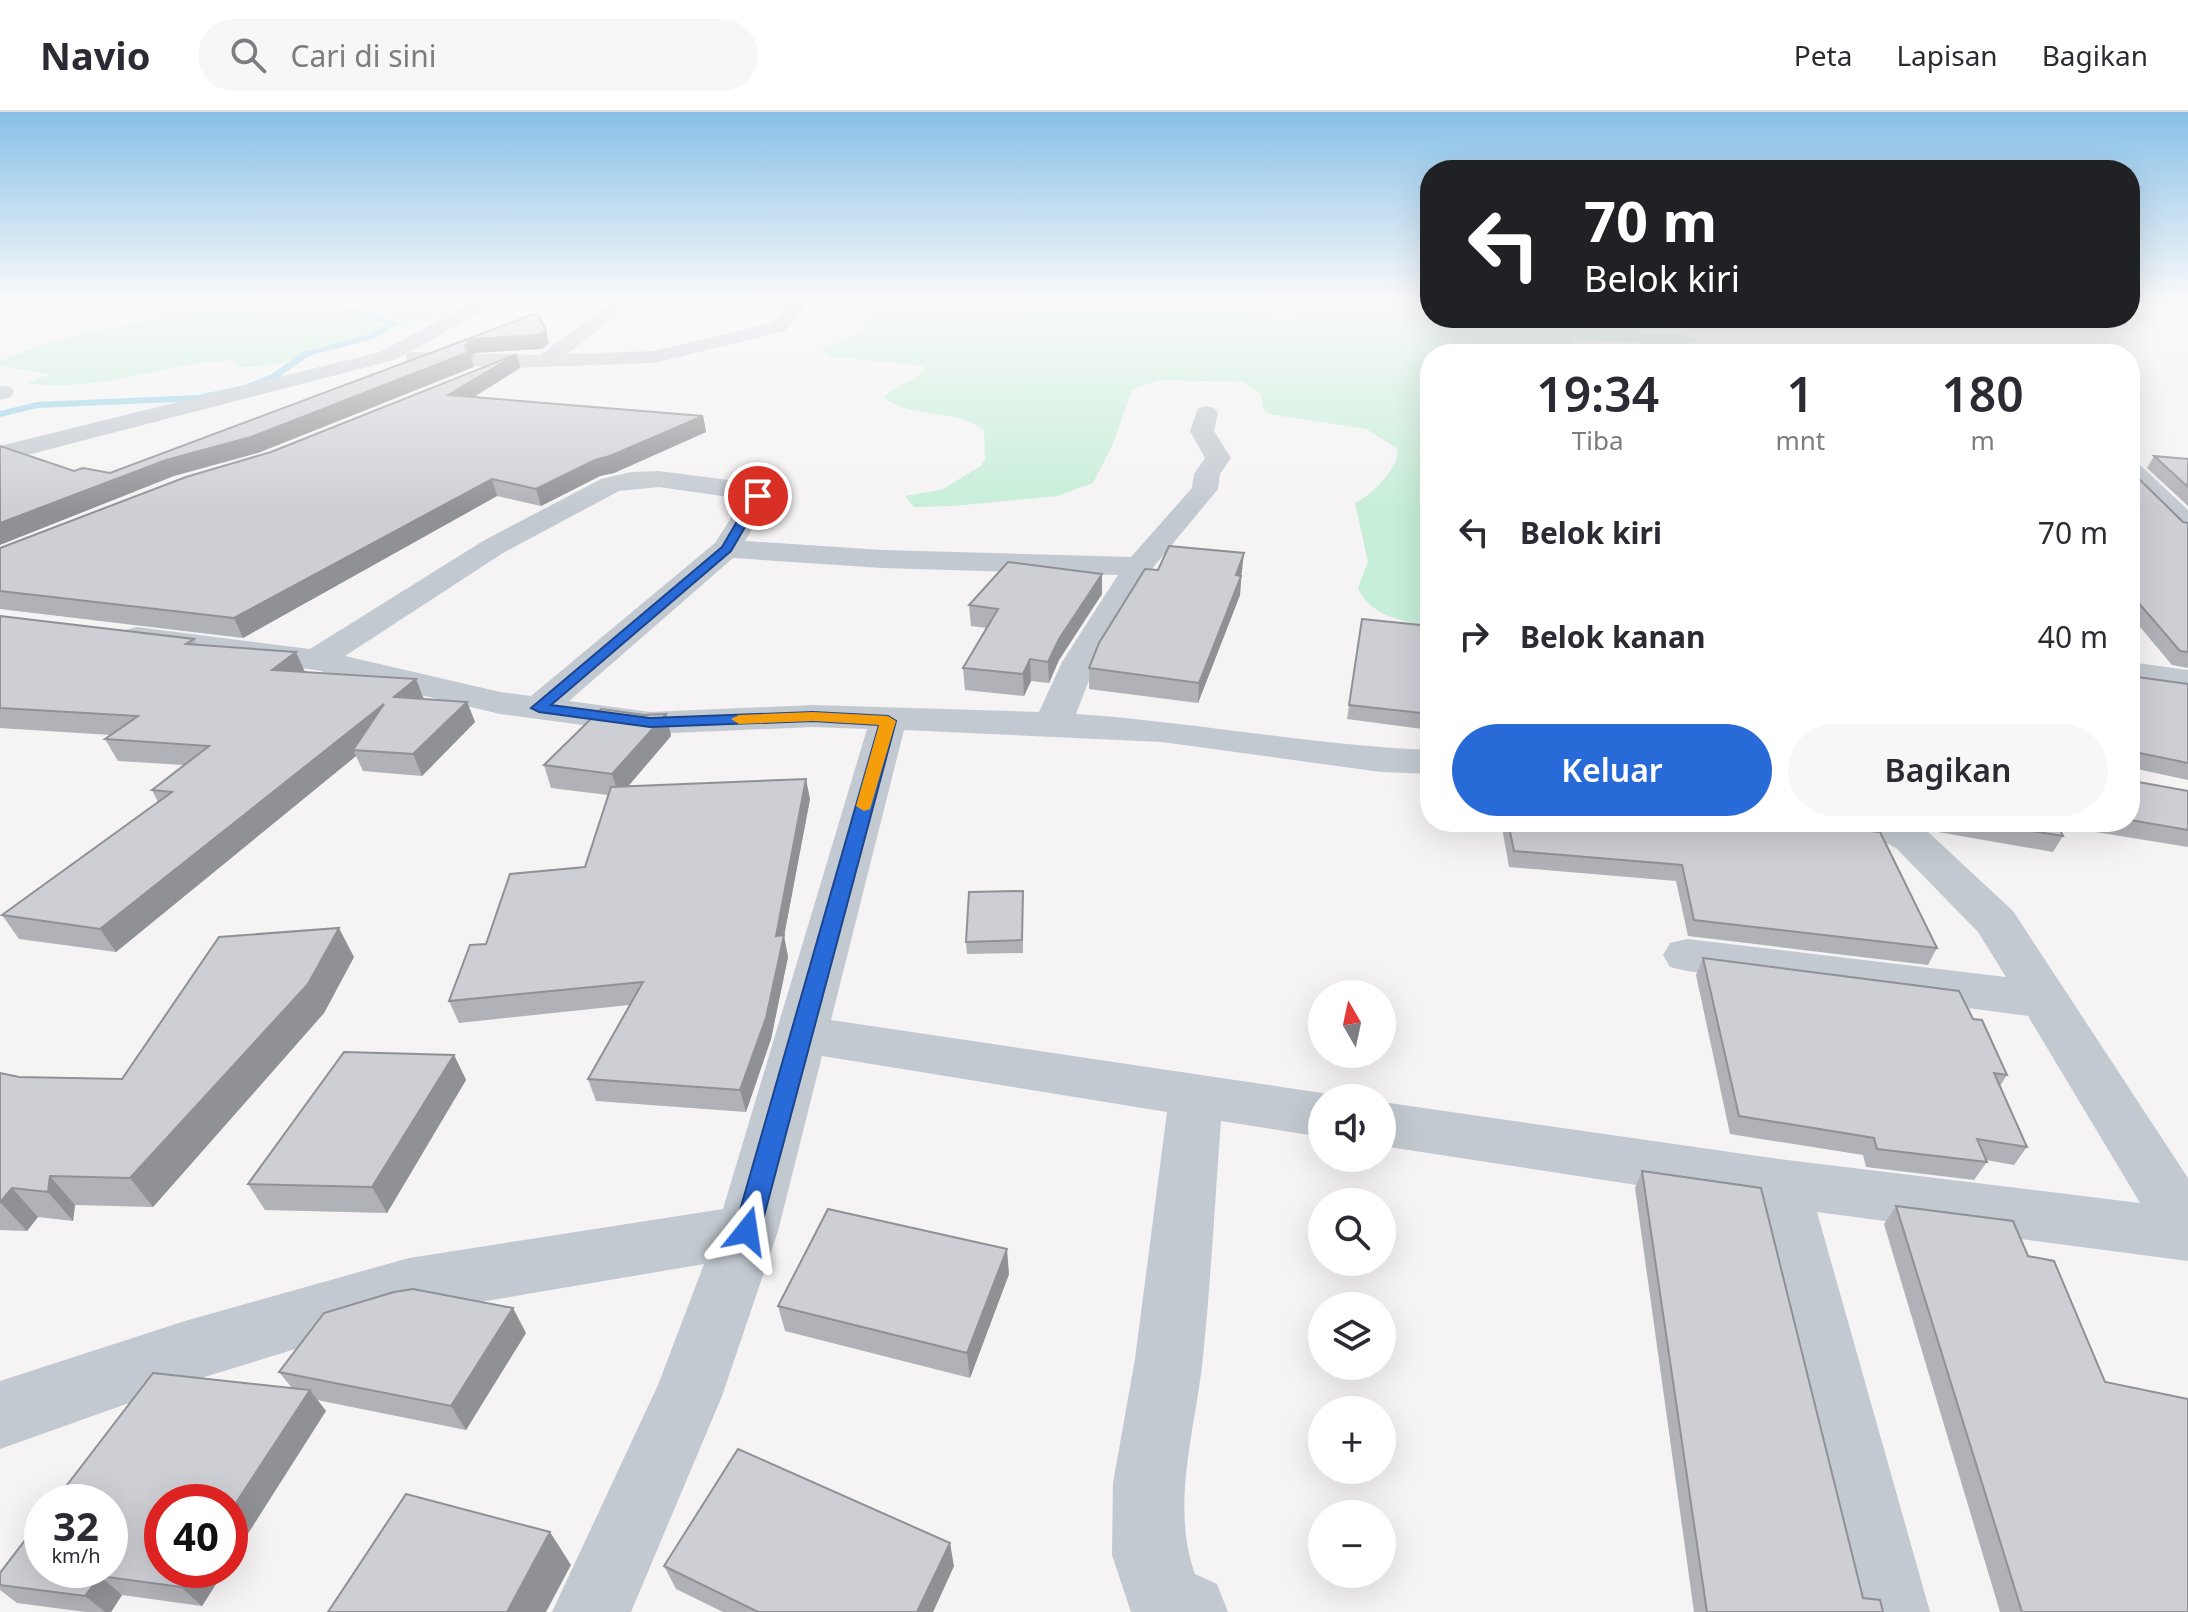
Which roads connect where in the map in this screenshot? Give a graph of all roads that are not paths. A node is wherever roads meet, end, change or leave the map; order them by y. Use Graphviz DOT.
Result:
graph roads {
  1 [pos="324,372"];
  2 [pos="487,372"];
  3 [pos="455,385"];
  4 [pos="1206,413"];
  5 [pos="0,454"];
  6 [pos="2140,479"];
  7 [pos="2188,526"];
  8 [pos="726,549"];
  9 [pos="1139,566"];
  10 [pos="103,633"];
  11 [pos="316,660"];
  12 [pos="2140,674"];
  13 [pos="2188,681"];
  14 [pos="539,708"];
  15 [pos="888,721"];
  16 [pos="1054,724"];
  17 [pos="1420,762"];
  18 [pos="1898,832"];
  19 [pos="1687,955"];
  20 [pos="2045,1000"];
  21 [pos="800,1034"];
  22 [pos="1196,1096"];
  23 [pos="1308,1113"];
  24 [pos="1396,1126"];
  25 [pos="1779,1183"];
  26 [pos="2183,1214"];
  27 [pos="747,1231"];
  28 [pos="0,1415"];
  29 [pos="591,1612"];
  30 [pos="1189,1612"];
  31 [pos="1891,1612"];
  1 -- 5 [label="street"];
  2 -- 3 [label="street"];
  4 -- 9 [label="street"];
  6 -- 7 [label="street"];
  8 -- 9 [label="street"];
  8 -- 11 [label="street"];
  8 -- 14 [label="street"];
  9 -- 16 [label="street"];
  10 -- 11 [label="street"];
  11 -- 14 [label="street"];
  12 -- 13 [label="street"];
  14 -- 15 [label="street"];
  15 -- 16 [label="street"];
  15 -- 21 [label="street"];
  16 -- 17 [label="street"];
  18 -- 20 [label="street"];
  19 -- 20 [label="street"];
  20 -- 26 [label="street"];
  21 -- 22 [label="street"];
  21 -- 27 [label="street"];
  22 -- 23 [label="street"];
  22 -- 30 [label="street"];
  24 -- 25 [label="street"];
  25 -- 26 [label="street"];
  25 -- 31 [label="street"];
  27 -- 28 [label="street"];
  27 -- 29 [label="street"];
}
